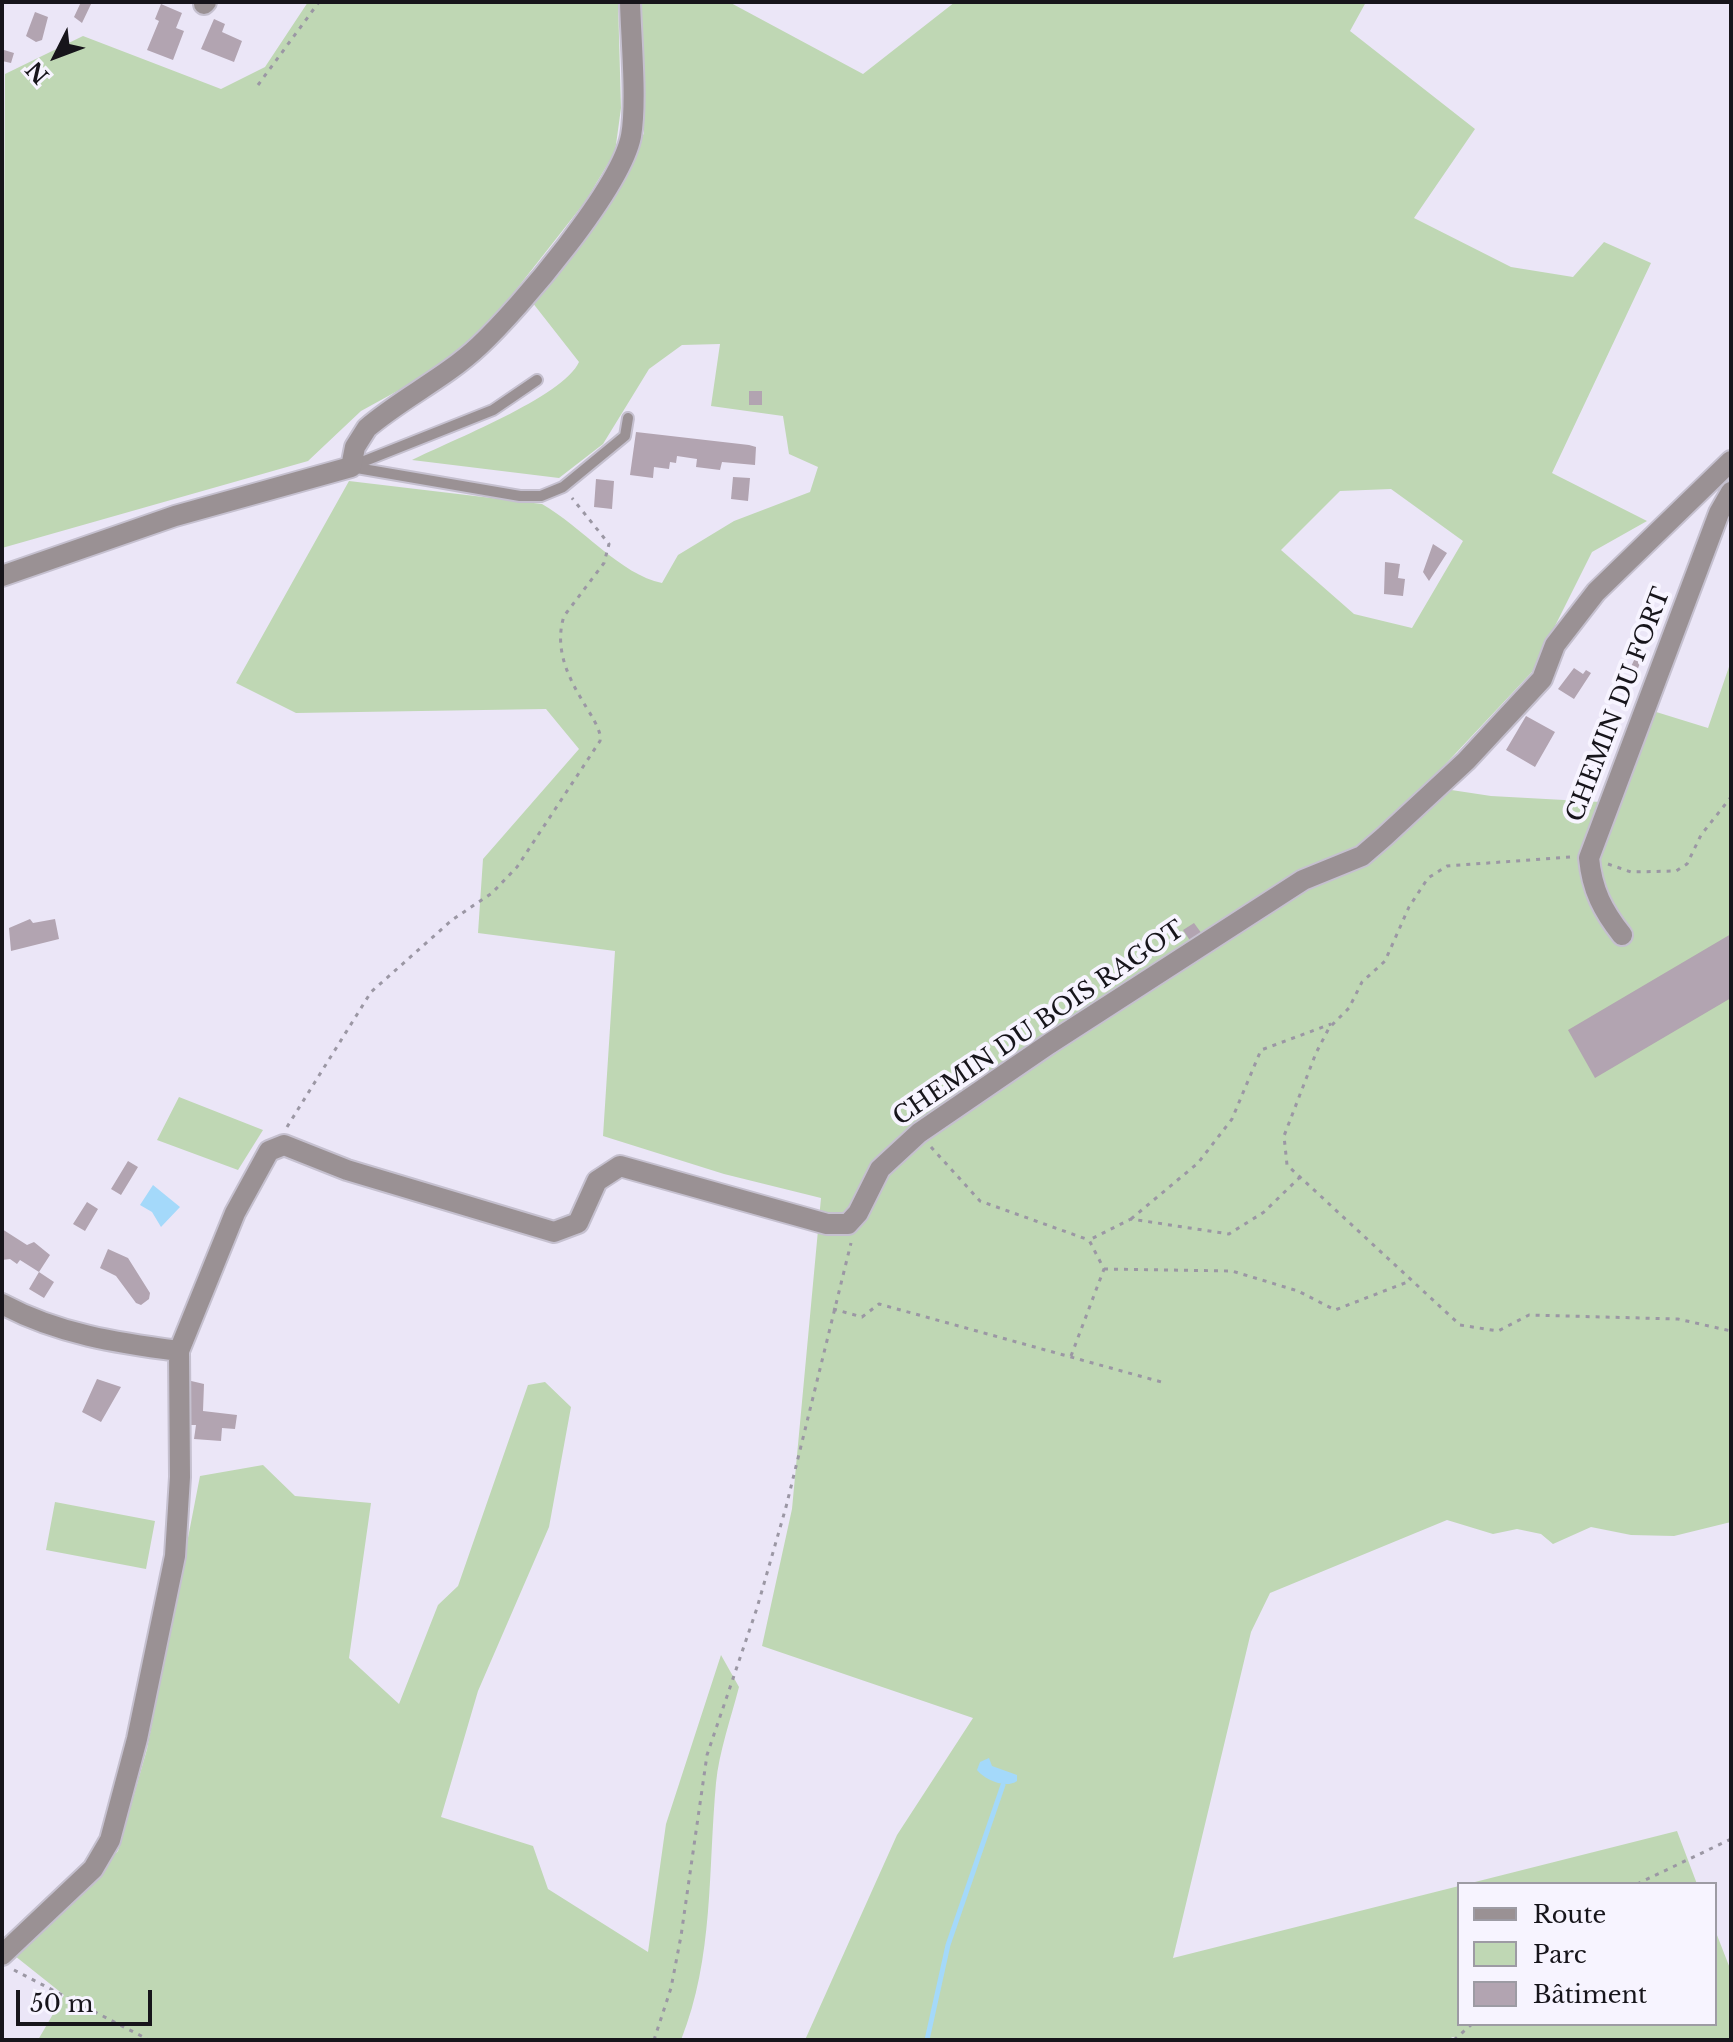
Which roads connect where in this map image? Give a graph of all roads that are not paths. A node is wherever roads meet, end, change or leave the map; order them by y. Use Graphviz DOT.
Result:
graph roads {
  1 [pos="630,2"];
  2 [pos="537,380"];
  3 [pos="628,418"];
  4 [pos="1731,461"];
  5 [pos="351,467"];
  6 [pos="1731,492"];
  7 [pos="2,576"];
  8 [pos="1622,935"];
  9 [pos="2,1304"];
  10 [pos="179,1351"];
  11 [pos="2,1955"];
  1 -- 5 [label="street"];
  2 -- 5 [label="lane"];
  3 -- 5 [label="lane"];
  4 -- 10 [label="street, CHEMIN DU BOIS RAGOT"];
  5 -- 7 [label="street"];
  6 -- 8 [label="street, CHEMIN DU FORT"];
  9 -- 10 [label="street"];
  10 -- 11 [label="street"];
}
